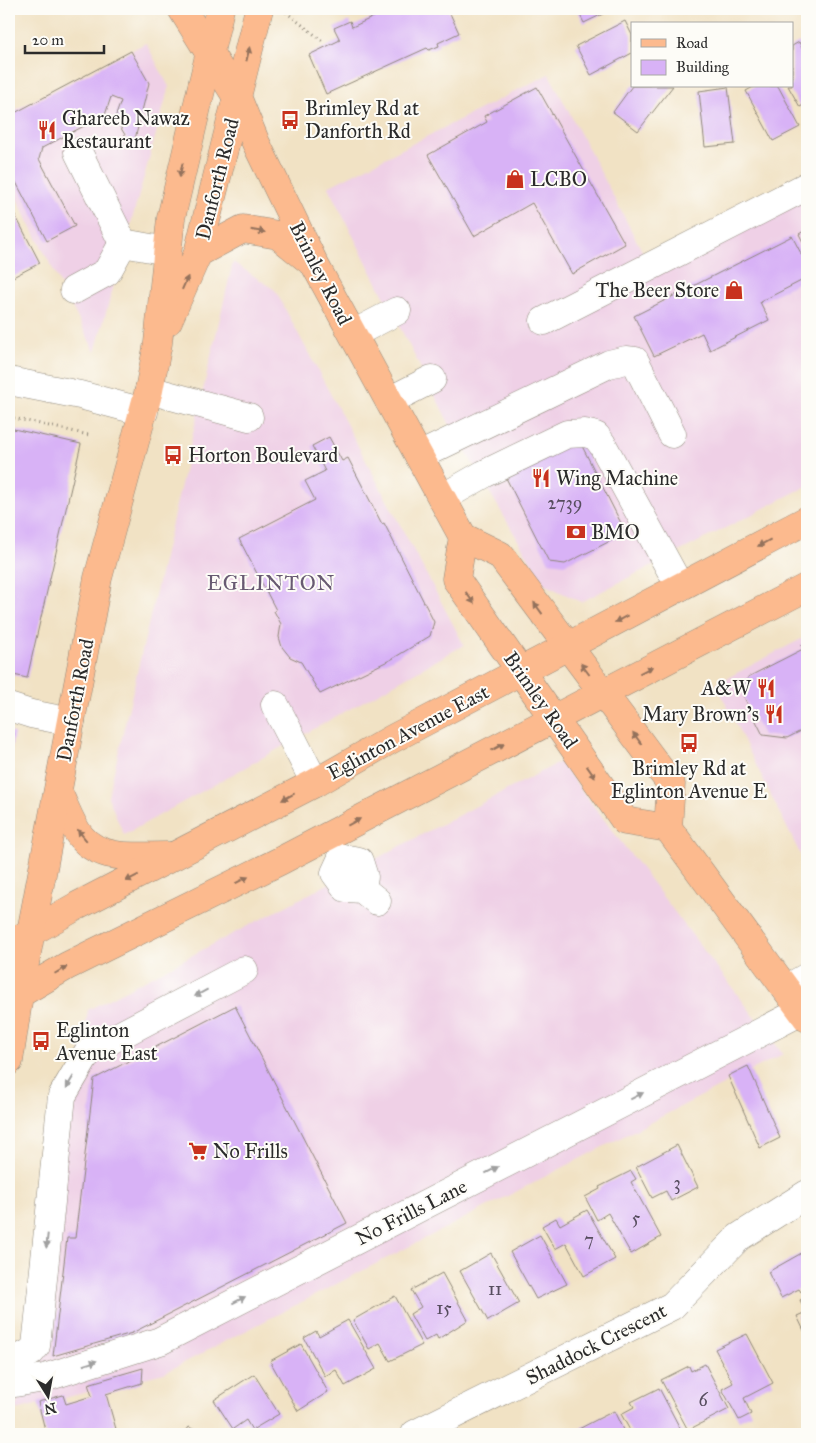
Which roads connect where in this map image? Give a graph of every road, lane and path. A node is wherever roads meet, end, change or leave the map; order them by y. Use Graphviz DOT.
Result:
graph roads {
  1 [pos="182,9"];
  2 [pos="220,9"];
  3 [pos="260,9"];
  4 [pos="282,9"];
  5 [pos="325,43"];
  6 [pos="209,54"];
  7 [pos="238,99"];
  8 [pos="78,152"];
  9 [pos="807,186"];
  10 [pos="123,243"];
  11 [pos="167,251"];
  12 [pos="198,252"];
  13 [pos="316,267"];
  14 [pos="74,290"];
  15 [pos="397,311"];
  16 [pos="544,321"];
  17 [pos="353,334"];
  18 [pos="158,343"];
  19 [pos="432,379"];
  20 [pos="9,381"];
  21 [pos="147,401"];
  22 [pos="389,401"];
  23 [pos="9,417"];
  24 [pos="249,417"];
  25 [pos="672,434"];
  26 [pos="89,435"];
  27 [pos="419,456"];
  28 [pos="442,498"];
  29 [pos="807,520"];
  30 [pos="463,537"];
  31 [pos="680,587"];
  32 [pos="807,587"];
  33 [pos="568,646"];
  34 [pos="520,671"];
  35 [pos="603,692"];
  36 [pos="275,705"];
  37 [pos="9,707"];
  38 [pos="553,717"];
  39 [pos="71,722"];
  40 [pos="315,783"];
  41 [pos="58,792"];
  42 [pos="668,828"];
  43 [pos="336,846"];
  44 [pos="176,856"];
  45 [pos="369,895"];
  46 [pos="20,938"];
  47 [pos="244,970"];
  48 [pos="797,983"];
  49 [pos="14,997"];
  50 [pos="805,1015"];
  51 [pos="9,1061"];
  52 [pos="807,1194"];
  53 [pos="9,1364"];
  54 [pos="9,1384"];
  55 [pos="415,1434"];
  1 -- 6 [label="main road, Brimley Road"];
  2 -- 6 [label="main road, Danforth Road"];
  7 -- 3 [label="main road, Danforth Road, one-way"];
  4 -- 5 [label="path"];
  6 -- 7 [label="main road, Brimley Road"];
  6 -- 11 [label="main road, Danforth Road, one-way"];
  7 -- 12 [label="main road, Danforth Road"];
  7 -- 13 [label="main road, Brimley Road"];
  8 -- 10 [label="street"];
  9 -- 16 [label="street"];
  10 -- 11 [label="street"];
  10 -- 14 [label="street"];
  11 -- 18 [label="main road, Danforth Road"];
  12 -- 13 [label="main road, one-way"];
  18 -- 12 [label="main road, Danforth Road, one-way"];
  13 -- 17 [label="main road, Brimley Road"];
  15 -- 17 [label="street"];
  17 -- 22 [label="main road, Brimley Road"];
  18 -- 21 [label="main road, Danforth Road"];
  19 -- 22 [label="street"];
  20 -- 21 [label="street"];
  21 -- 24 [label="street"];
  21 -- 39 [label="main road, Danforth Road"];
  22 -- 27 [label="main road, Brimley Road"];
  23 -- 26 [label="path"];
  25 -- 27 [label="street"];
  27 -- 28 [label="main road, Brimley Road"];
  28 -- 30 [label="main road, Brimley Road"];
  28 -- 31 [label="street"];
  29 -- 31 [label="main road, Eglinton Avenue East, one-way"];
  33 -- 30 [label="main road, one-way"];
  30 -- 34 [label="main road, Brimley Road, one-way"];
  31 -- 33 [label="main road, Eglinton Avenue East, one-way"];
  35 -- 32 [label="main road, one-way"];
  33 -- 34 [label="main road, Eglinton Avenue East"];
  35 -- 33 [label="main road, one-way"];
  34 -- 38 [label="main road, Brimley Road"];
  34 -- 40 [label="main road, Eglinton Avenue East"];
  35 -- 38 [label="main road"];
  42 -- 35 [label="main road, one-way"];
  36 -- 40 [label="street"];
  37 -- 39 [label="street"];
  38 -- 42 [label="main road, Brimley Road, one-way"];
  43 -- 38 [label="main road, one-way"];
  39 -- 41 [label="main road, Danforth Road"];
  40 -- 44 [label="main road, Eglinton Avenue East, one-way"];
  44 -- 41 [label="main road, one-way"];
  41 -- 46 [label="main road, Danforth Road"];
  42 -- 48 [label="main road"];
  43 -- 45 [label="street"];
  49 -- 43 [label="main road, one-way"];
  44 -- 46 [label="main road, Eglinton Avenue East, one-way"];
  46 -- 49 [label="main road, Danforth Road"];
  47 -- 53 [label="street, one-way"];
  48 -- 50 [label="main road"];
  49 -- 51 [label="main road, Danforth Road"];
  54 -- 50 [label="street, No Frills Lane, one-way"];
  52 -- 55 [label="street, Shaddock Crescent"];
}
